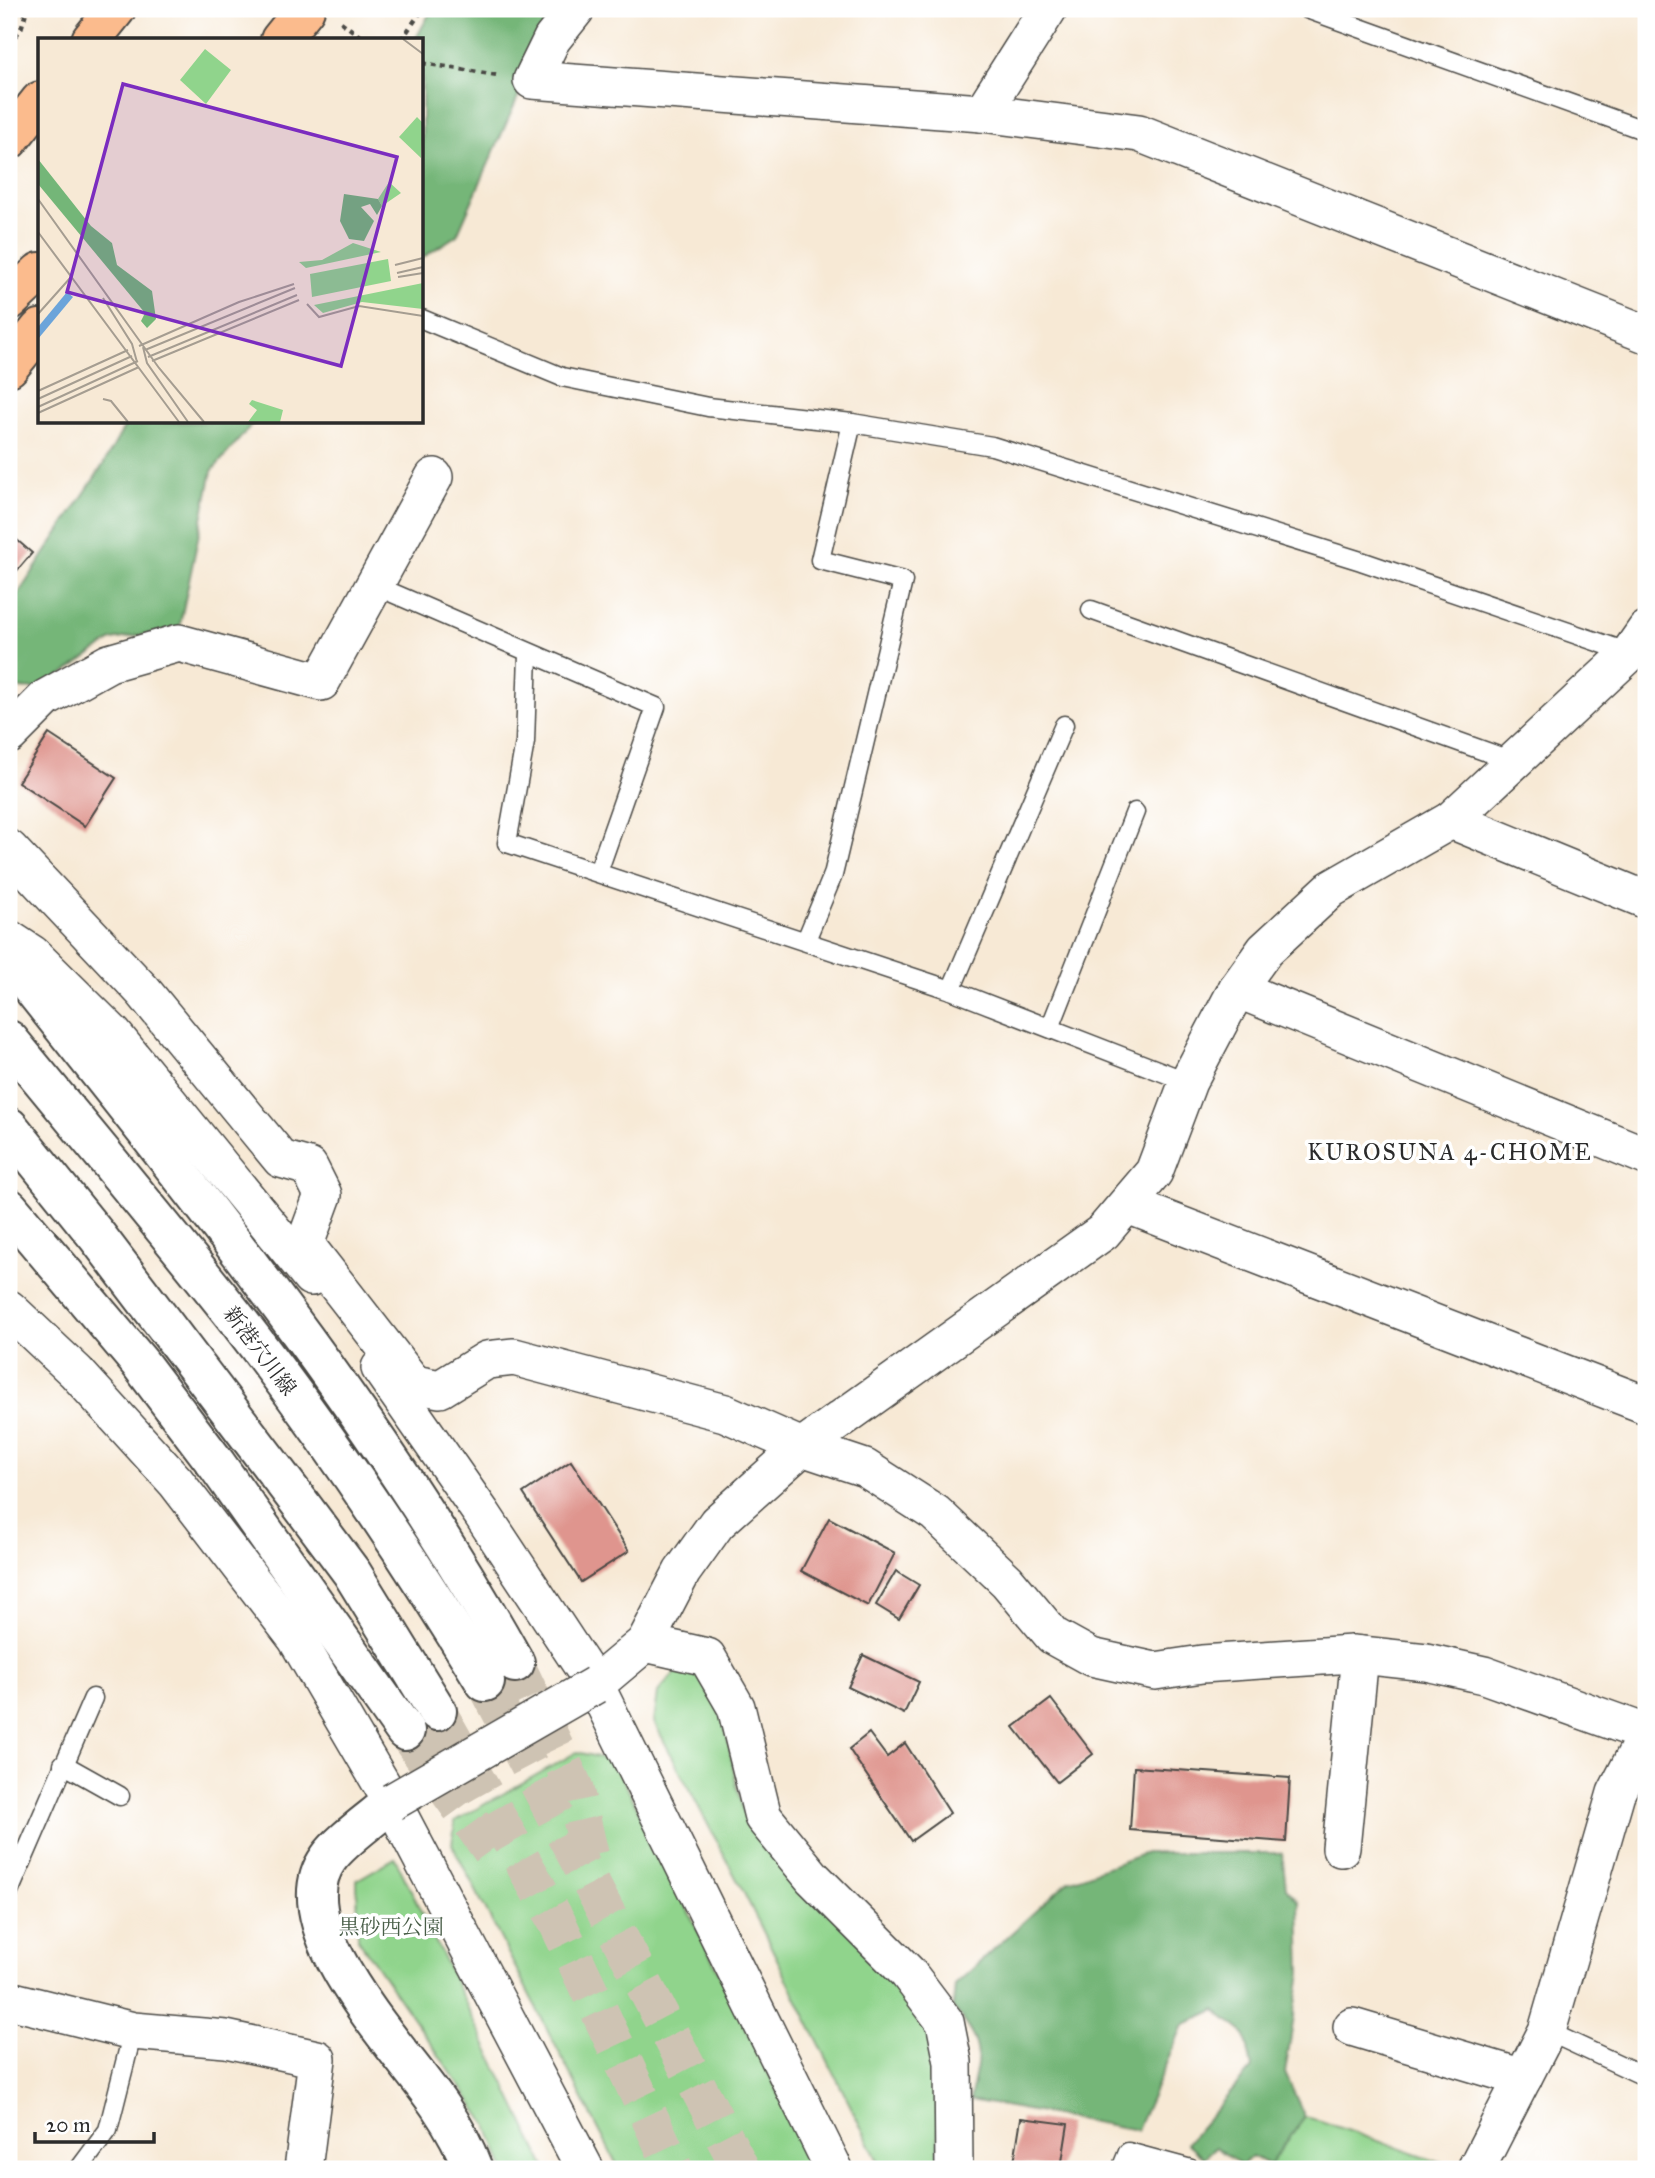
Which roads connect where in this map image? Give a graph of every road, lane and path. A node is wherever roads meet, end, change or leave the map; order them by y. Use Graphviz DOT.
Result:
graph roads {
  1 [pos="27,9"];
  2 [pos="116,9"];
  3 [pos="423,9"];
  4 [pos="576,9"];
  5 [pos="1048,9"];
  6 [pos="1307,9"];
  7 [pos="320,13"];
  8 [pos="92,38"];
  9 [pos="283,38"];
  10 [pos="362,38"];
  11 [pos="402,38"];
  12 [pos="9,44"];
  13 [pos="424,63"];
  14 [pos="532,80"];
  15 [pos="38,104"];
  16 [pos="982,113"];
  17 [pos="1646,131"];
  18 [pos="9,140"];
  19 [pos="38,274"];
  20 [pos="9,301"];
  21 [pos="424,320"];
  22 [pos="38,331"];
  23 [pos="1646,334"];
  24 [pos="9,366"];
  25 [pos="852,424"];
  26 [pos="434,477"];
  27 [pos="374,585"];
  28 [pos="1091,610"];
  29 [pos="1641,648"];
  30 [pos="528,654"];
  31 [pos="1064,724"];
  32 [pos="9,735"];
  33 [pos="1515,762"];
  34 [pos="1135,812"];
  35 [pos="1451,820"];
  36 [pos="9,849"];
  37 [pos="598,872"];
  38 [pos="1646,900"];
  39 [pos="9,939"];
  40 [pos="806,940"];
  41 [pos="9,959"];
  42 [pos="1237,989"];
  43 [pos="951,990"];
  44 [pos="1050,1028"];
  45 [pos="9,1040"];
  46 [pos="1188,1082"];
  47 [pos="9,1127"];
  48 [pos="1646,1156"];
  49 [pos="1128,1205"];
  50 [pos="9,1208"];
  51 [pos="9,1287"];
  52 [pos="9,1309"];
  53 [pos="76,1372"];
  54 [pos="1646,1405"];
  55 [pos="802,1447"];
  56 [pos="645,1643"];
  57 [pos="1360,1655"];
  58 [pos="595,1685"];
  59 [pos="93,1698"];
  60 [pos="437,1711"];
  61 [pos="405,1731"];
  62 [pos="1646,1734"];
  63 [pos="63,1764"];
  64 [pos="120,1796"];
  65 [pos="392,1802"];
  66 [pos="1341,1848"];
  67 [pos="9,1892"];
  68 [pos="9,2000"];
  69 [pos="1352,2027"];
  70 [pos="133,2031"];
  71 [pos="1547,2031"];
  72 [pos="1646,2077"];
  73 [pos="1523,2078"];
  74 [pos="79,2169"];
  75 [pos="303,2169"];
  76 [pos="473,2169"];
  77 [pos="585,2169"];
  78 [pos="834,2169"];
  79 [pos="954,2169"];
  80 [pos="1121,2169"];
  81 [pos="1191,2169"];
  82 [pos="1476,2169"];
  1 -- 12 [label="path"];
  2 -- 8 [label="highway"];
  3 -- 11 [label="path"];
  4 -- 14 [label="street"];
  5 -- 16 [label="street"];
  6 -- 17 [label="lane"];
  7 -- 9 [label="highway"];
  7 -- 10 [label="path"];
  13 -- 14 [label="path"];
  14 -- 16 [label="street"];
  15 -- 18 [label="highway"];
  16 -- 23 [label="street"];
  19 -- 20 [label="highway"];
  21 -- 25 [label="lane"];
  22 -- 24 [label="highway"];
  25 -- 29 [label="lane"];
  25 -- 40 [label="lane"];
  26 -- 27 [label="street"];
  27 -- 30 [label="lane"];
  27 -- 32 [label="street"];
  28 -- 33 [label="lane"];
  29 -- 33 [label="street"];
  30 -- 37 [label="lane"];
  30 -- 37 [label="lane"];
  31 -- 43 [label="lane"];
  33 -- 35 [label="street"];
  34 -- 44 [label="lane"];
  35 -- 38 [label="street"];
  35 -- 42 [label="street"];
  36 -- 55 [label="street"];
  37 -- 40 [label="lane"];
  39 -- 58 [label="street"];
  40 -- 43 [label="lane"];
  41 -- 45 [label="street, 新港穴川線"];
  42 -- 46 [label="street"];
  42 -- 48 [label="street"];
  43 -- 44 [label="lane"];
  44 -- 46 [label="lane"];
  46 -- 49 [label="street"];
  47 -- 60 [label="street"];
  49 -- 54 [label="street"];
  49 -- 55 [label="street"];
  50 -- 61 [label="street"];
  51 -- 53 [label="street"];
  52 -- 53 [label="street"];
  53 -- 65 [label="street"];
  55 -- 56 [label="street"];
  55 -- 57 [label="street"];
  56 -- 58 [label="street"];
  56 -- 79 [label="street"];
  57 -- 62 [label="street"];
  57 -- 66 [label="street"];
  58 -- 65 [label="street, bridge"];
  58 -- 78 [label="street"];
  59 -- 63 [label="lane"];
  62 -- 71 [label="street"];
  63 -- 64 [label="lane"];
  63 -- 67 [label="lane"];
  65 -- 76 [label="street"];
  65 -- 77 [label="street"];
  68 -- 70 [label="street"];
  69 -- 73 [label="street"];
  70 -- 74 [label="lane"];
  70 -- 75 [label="street"];
  71 -- 72 [label="lane"];
  71 -- 73 [label="street"];
  73 -- 82 [label="street"];
  80 -- 81 [label="lane"];
}
